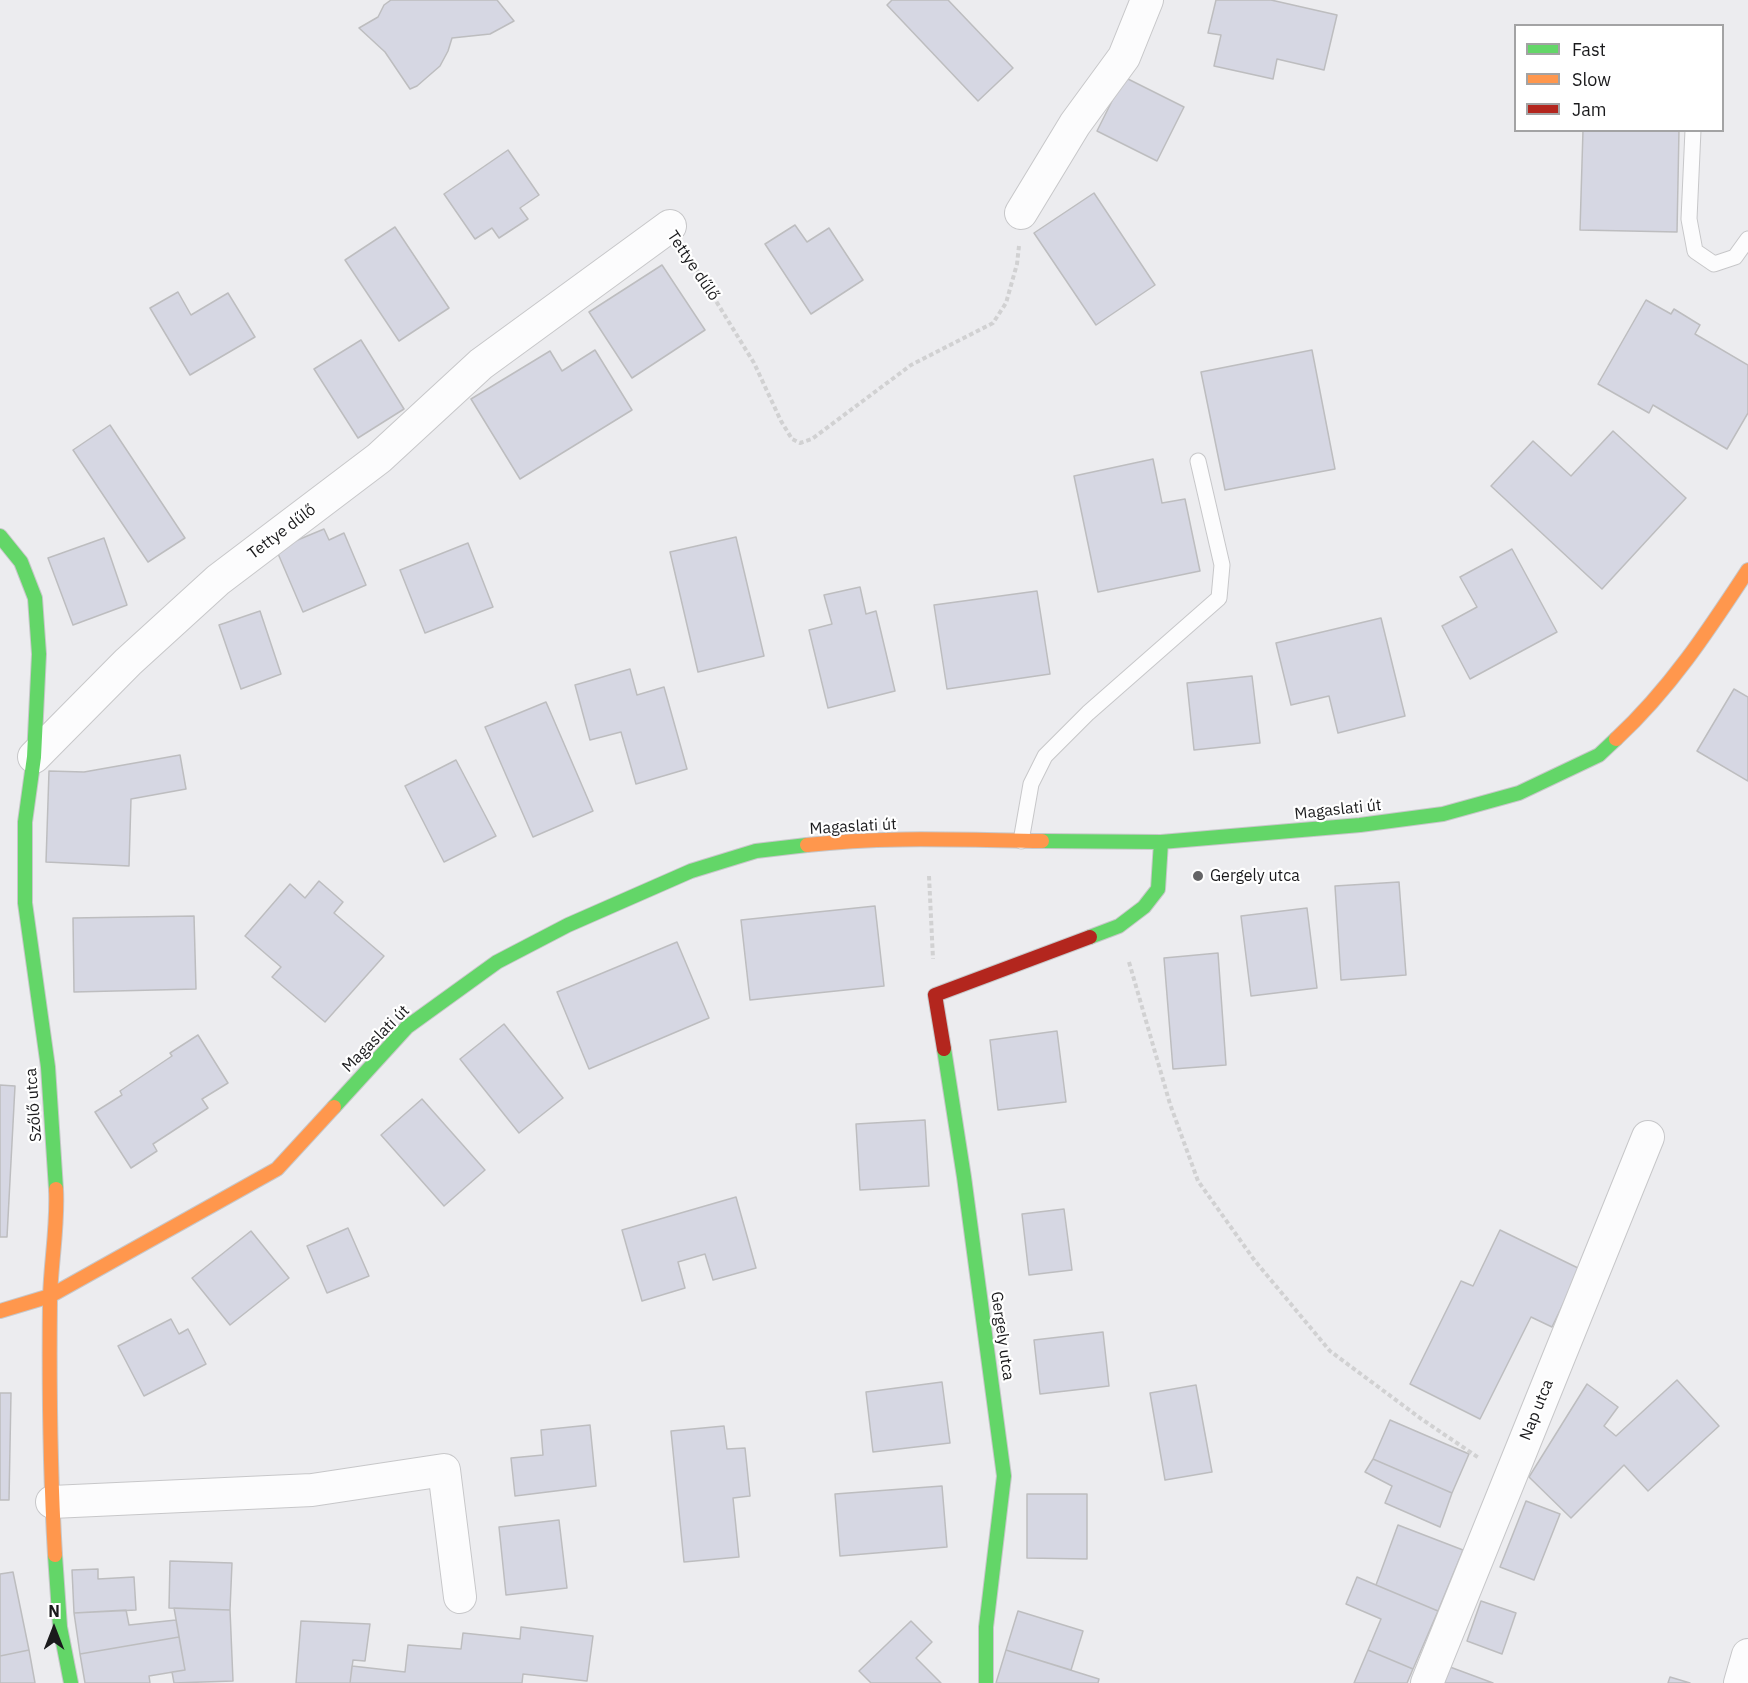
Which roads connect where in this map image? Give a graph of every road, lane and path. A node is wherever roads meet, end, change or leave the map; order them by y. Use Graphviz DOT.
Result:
graph roads {
  1 [pos="1147,0"];
  2 [pos="1693,132"];
  3 [pos="1021,213"];
  4 [pos="670,226"];
  5 [pos="1748,239"];
  6 [pos="1198,461"];
  7 [pos="0,536"];
  8 [pos="1748,570"];
  9 [pos="34,757"];
  10 [pos="927,840"];
  11 [pos="1021,841"];
  12 [pos="1161,842"];
  13 [pos="1119,926"];
  14 [pos="934,995"];
  15 [pos="1648,1137"];
  16 [pos="50,1296"];
  17 [pos="0,1311"];
  18 [pos="1510,1478"];
  19 [pos="52,1502"];
  20 [pos="460,1597"];
  21 [pos="1748,1655"];
  22 [pos="70,1683"];
  23 [pos="986,1683"];
  24 [pos="1427,1683"];
  25 [pos="1740,1683"];
  1 -- 3 [label="street"];
  2 -- 5 [label="lane"];
  3 -- 4 [label="path, Tettye dűlő"];
  4 -- 9 [label="street, Tettye dűlő"];
  6 -- 11 [label="lane"];
  7 -- 9 [label="street, Szőlő utca"];
  8 -- 12 [label="street, Magaslati út"];
  9 -- 16 [label="street, Szőlő utca"];
  10 -- 11 [label="street, Magaslati út"];
  10 -- 14 [label="path"];
  10 -- 16 [label="street, Magaslati út"];
  11 -- 12 [label="street, Magaslati út"];
  12 -- 13 [label="street"];
  13 -- 14 [label="street"];
  13 -- 18 [label="path"];
  14 -- 23 [label="street, Gergely utca"];
  15 -- 18 [label="street, Nap utca"];
  16 -- 17 [label="street, Magaslati út"];
  16 -- 19 [label="street, Szőlő utca"];
  18 -- 24 [label="street, Nap utca"];
  19 -- 20 [label="street"];
  19 -- 22 [label="street, Szőlő utca"];
  21 -- 25 [label="street"];
}
